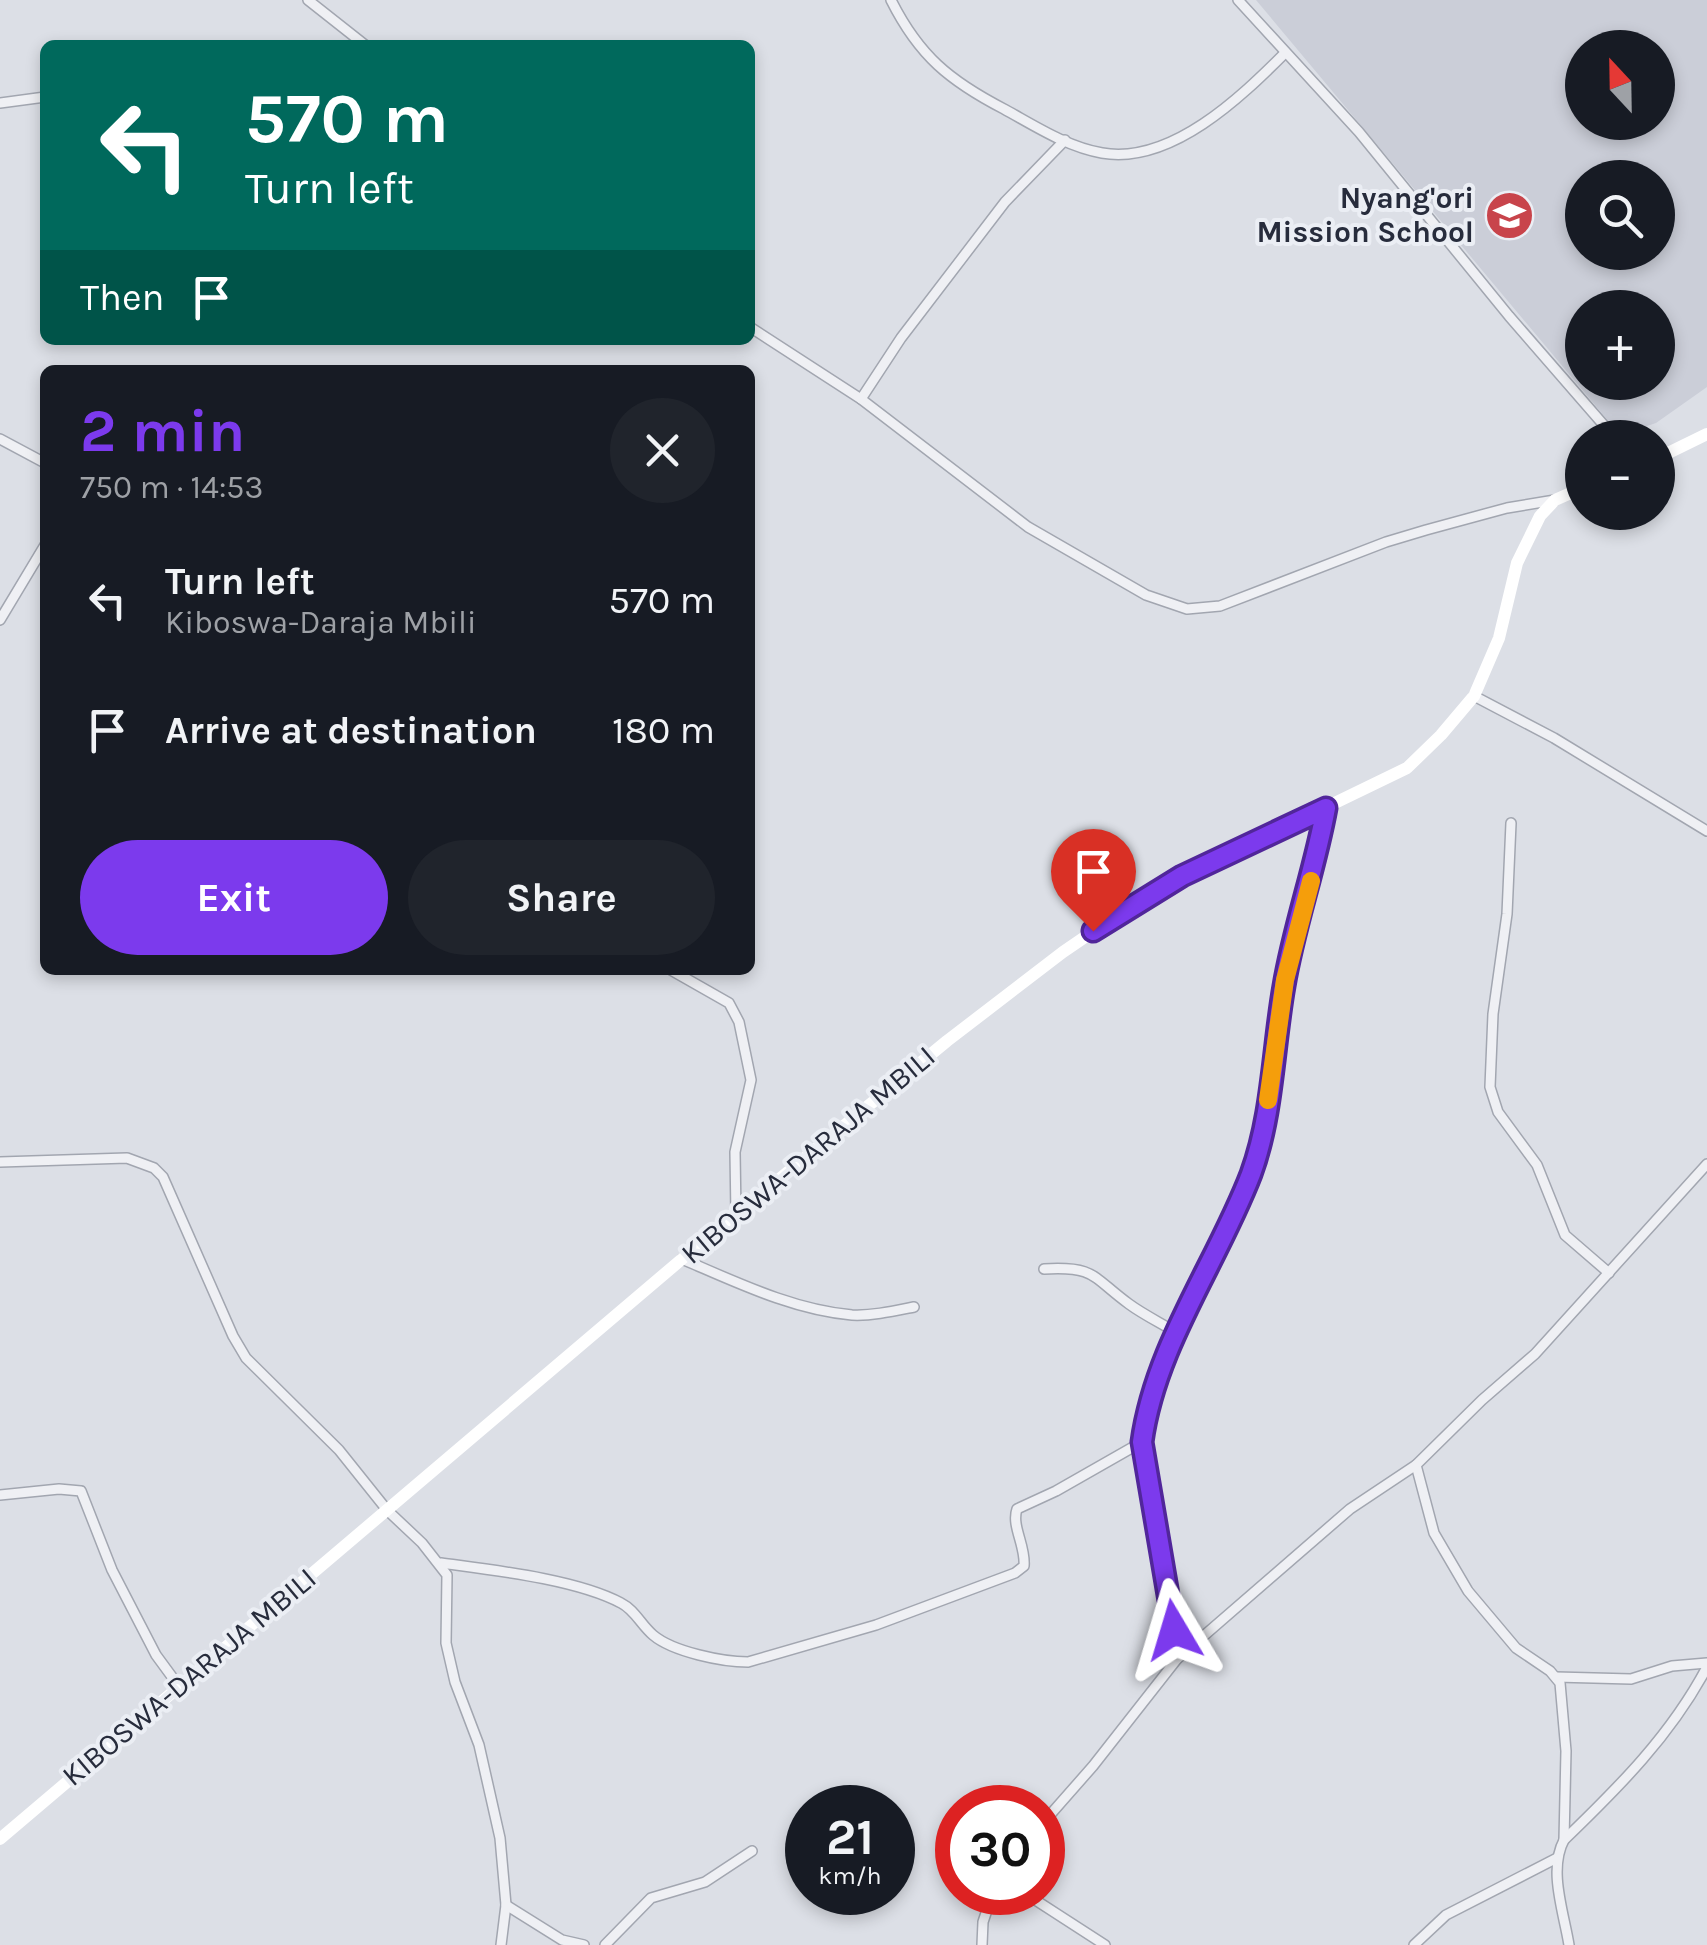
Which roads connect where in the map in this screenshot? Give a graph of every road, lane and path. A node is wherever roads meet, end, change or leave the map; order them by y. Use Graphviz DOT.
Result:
graph roads {
  1 [pos="308,0"];
  2 [pos="891,0"];
  3 [pos="1238,0"];
  4 [pos="356,40"];
  5 [pos="1284,53"];
  6 [pos="40,97"];
  7 [pos="0,103"];
  8 [pos="1065,140"];
  9 [pos="755,330"];
  10 [pos="860,399"];
  11 [pos="1599,420"];
  12 [pos="1707,434"];
  13 [pos="0,440"];
  14 [pos="1675,450"];
  15 [pos="40,460"];
  16 [pos="1565,495"];
  17 [pos="1554,500"];
  18 [pos="40,553"];
  19 [pos="0,620"];
  20 [pos="1474,696"];
  21 [pos="1326,808"];
  22 [pos="1511,823"];
  23 [pos="1707,831"];
  24 [pos="680,975"];
  25 [pos="0,1162"];
  26 [pos="1707,1164"];
  27 [pos="736,1215"];
  28 [pos="682,1260"];
  29 [pos="1044,1270"];
  30 [pos="1608,1273"];
  31 [pos="914,1307"];
  32 [pos="1177,1333"];
  33 [pos="1142,1442"];
  34 [pos="1416,1466"];
  35 [pos="0,1495"];
  36 [pos="386,1510"];
  37 [pos="440,1563"];
  38 [pos="1177,1659"];
  39 [pos="1707,1665"];
  40 [pos="1556,1676"];
  41 [pos="178,1685"];
  42 [pos="1065,1798"];
  43 [pos="1563,1807"];
  44 [pos="1588,1816"];
  45 [pos="0,1839"];
  46 [pos="1564,1840"];
  47 [pos="752,1851"];
  48 [pos="1556,1858"];
  49 [pos="506,1905"];
  50 [pos="985,1915"];
  51 [pos="1059,1915"];
  52 [pos="501,1945"];
  53 [pos="584,1945"];
  54 [pos="605,1945"];
  55 [pos="982,1945"];
  56 [pos="1106,1945"];
  57 [pos="1414,1945"];
  58 [pos="1568,1945"];
  1 -- 4 [label="street"];
  2 -- 8 [label="street"];
  3 -- 5 [label="street"];
  5 -- 8 [label="street"];
  5 -- 11 [label="street"];
  6 -- 7 [label="street"];
  8 -- 10 [label="street"];
  9 -- 10 [label="street"];
  10 -- 17 [label="street"];
  12 -- 14 [label="main road"];
  13 -- 15 [label="street"];
  16 -- 17 [label="main road"];
  17 -- 20 [label="main road, KIBOSWA-DARAJA MBILI"];
  18 -- 19 [label="street"];
  20 -- 21 [label="main road, KIBOSWA-DARAJA MBILI"];
  20 -- 23 [label="street"];
  21 -- 27 [label="main road, KIBOSWA-DARAJA MBILI"];
  21 -- 32 [label="street"];
  22 -- 30 [label="street"];
  24 -- 27 [label="street"];
  25 -- 36 [label="street"];
  26 -- 30 [label="street"];
  27 -- 28 [label="main road, KIBOSWA-DARAJA MBILI"];
  28 -- 31 [label="street"];
  28 -- 36 [label="main road, KIBOSWA-DARAJA MBILI"];
  29 -- 32 [label="street"];
  30 -- 34 [label="street"];
  32 -- 33 [label="street"];
  33 -- 37 [label="street"];
  33 -- 38 [label="street"];
  34 -- 38 [label="street"];
  34 -- 40 [label="street"];
  35 -- 41 [label="street"];
  36 -- 37 [label="street"];
  36 -- 41 [label="main road, KIBOSWA-DARAJA MBILI"];
  37 -- 49 [label="street"];
  38 -- 42 [label="street"];
  39 -- 40 [label="street"];
  39 -- 44 [label="street"];
  40 -- 43 [label="street"];
  41 -- 45 [label="main road, KIBOSWA-DARAJA MBILI"];
  43 -- 44 [label="street"];
  43 -- 46 [label="street"];
  44 -- 46 [label="street"];
  46 -- 48 [label="street"];
  47 -- 54 [label="street"];
  48 -- 57 [label="street"];
  48 -- 58 [label="street"];
  49 -- 52 [label="street"];
  49 -- 53 [label="street"];
  50 -- 55 [label="street"];
  51 -- 56 [label="street"];
}
